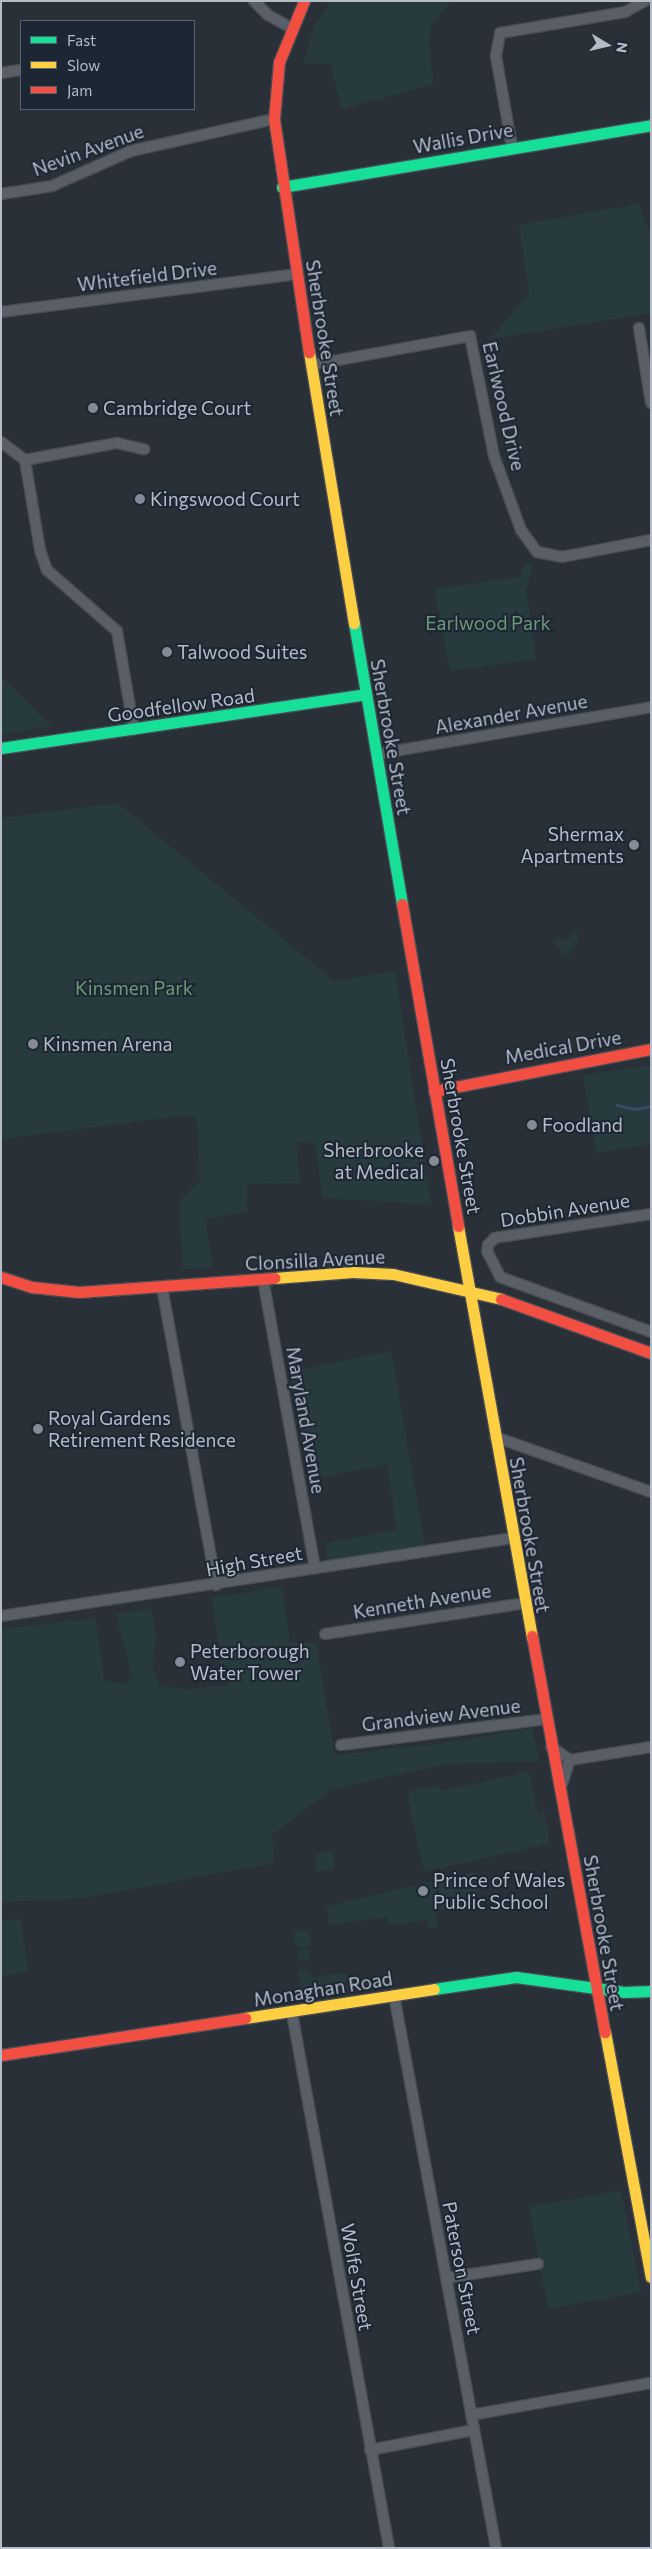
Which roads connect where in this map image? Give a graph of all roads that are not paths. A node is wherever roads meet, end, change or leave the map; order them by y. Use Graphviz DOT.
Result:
graph roads {
  1 [pos="254,1"];
  2 [pos="304,1"];
  3 [pos="645,1"];
  4 [pos="291,28"];
  5 [pos="20,70"];
  6 [pos="1,73"];
  7 [pos="274,118"];
  8 [pos="651,125"];
  9 [pos="512,147"];
  10 [pos="282,187"];
  11 [pos="1,194"];
  12 [pos="297,274"];
  13 [pos="1,312"];
  14 [pos="638,328"];
  15 [pos="311,365"];
  16 [pos="651,403"];
  17 [pos="1,442"];
  18 [pos="144,449"];
  19 [pos="25,460"];
  20 [pos="651,540"];
  21 [pos="365,694"];
  22 [pos="651,707"];
  23 [pos="134,730"];
  24 [pos="1,748"];
  25 [pos="377,754"];
  26 [pos="651,1049"];
  27 [pos="434,1086"];
  28 [pos="651,1214"];
  29 [pos="1,1277"];
  30 [pos="263,1279"];
  31 [pos="162,1287"];
  32 [pos="469,1288"];
  33 [pos="651,1332"];
  34 [pos="651,1353"];
  35 [pos="495,1438"];
  36 [pos="651,1492"];
  37 [pos="513,1538"];
  38 [pos="315,1568"];
  39 [pos="216,1585"];
  40 [pos="525,1603"];
  41 [pos="1,1616"];
  42 [pos="325,1634"];
  43 [pos="546,1719"];
  44 [pos="341,1745"];
  45 [pos="551,1747"];
  46 [pos="651,1747"];
  47 [pos="570,1760"];
  48 [pos="561,1793"];
  49 [pos="596,1988"];
  50 [pos="651,1991"];
  51 [pos="394,1995"];
  52 [pos="292,2012"];
  53 [pos="1,2055"];
  54 [pos="538,2264"];
  55 [pos="651,2277"];
  56 [pos="446,2278"];
  57 [pos="651,2384"];
  58 [pos="471,2415"];
  59 [pos="474,2430"];
  60 [pos="370,2450"];
  61 [pos="389,2548"];
  62 [pos="496,2548"];
  1 -- 4 [label="street"];
  2 -- 4 [label="main road, Sherbrooke Street"];
  3 -- 9 [label="street"];
  4 -- 7 [label="main road, Sherbrooke Street"];
  5 -- 6 [label="street"];
  7 -- 10 [label="main road, Sherbrooke Street"];
  7 -- 11 [label="street, Nevin Avenue"];
  8 -- 9 [label="main road, Wallis Drive"];
  9 -- 10 [label="main road, Wallis Drive"];
  10 -- 12 [label="main road, Sherbrooke Street"];
  12 -- 13 [label="street, Whitefield Drive"];
  12 -- 15 [label="main road, Sherbrooke Street"];
  14 -- 16 [label="street"];
  15 -- 20 [label="street, Earlwood Drive"];
  15 -- 21 [label="main road, Sherbrooke Street"];
  17 -- 19 [label="street"];
  18 -- 19 [label="street"];
  19 -- 23 [label="street"];
  21 -- 23 [label="main road, Goodfellow Road"];
  21 -- 25 [label="main road, Sherbrooke Street"];
  22 -- 25 [label="street, Alexander Avenue"];
  23 -- 24 [label="main road, Goodfellow Road"];
  25 -- 27 [label="main road, Sherbrooke Street"];
  26 -- 27 [label="main road, Medical Drive"];
  27 -- 32 [label="main road, Sherbrooke Street"];
  28 -- 33 [label="street, Dobbin Avenue"];
  29 -- 31 [label="main road, Clonsilla Avenue"];
  30 -- 31 [label="main road, Clonsilla Avenue"];
  30 -- 32 [label="main road, Clonsilla Avenue"];
  30 -- 38 [label="street, Maryland Avenue"];
  31 -- 39 [label="street"];
  32 -- 34 [label="main road, Clonsilla Avenue"];
  32 -- 35 [label="main road, Sherbrooke Street"];
  35 -- 36 [label="street"];
  35 -- 37 [label="main road, Sherbrooke Street"];
  37 -- 38 [label="street, High Street"];
  37 -- 40 [label="main road, Sherbrooke Street"];
  38 -- 39 [label="street, High Street"];
  39 -- 41 [label="street, High Street"];
  40 -- 42 [label="street, Kenneth Avenue"];
  40 -- 43 [label="main road, Sherbrooke Street"];
  43 -- 44 [label="street, Grandview Avenue"];
  43 -- 45 [label="main road, Sherbrooke Street"];
  45 -- 47 [label="street"];
  45 -- 48 [label="main road, Sherbrooke Street"];
  46 -- 47 [label="street"];
  47 -- 48 [label="street"];
  48 -- 49 [label="main road, Sherbrooke Street"];
  49 -- 50 [label="main road, Monaghan Road"];
  49 -- 51 [label="main road, Monaghan Road"];
  49 -- 55 [label="main road, Sherbrooke Street"];
  51 -- 52 [label="main road, Monaghan Road"];
  51 -- 56 [label="street, Paterson Street"];
  52 -- 53 [label="main road, Monaghan Road"];
  52 -- 60 [label="street, Wolfe Street"];
  54 -- 56 [label="street"];
  56 -- 58 [label="street, Paterson Street"];
  57 -- 58 [label="street"];
  58 -- 59 [label="street, Paterson Street"];
  59 -- 60 [label="street"];
  59 -- 62 [label="street, Paterson Street"];
  60 -- 61 [label="street, Wolfe Street"];
}
